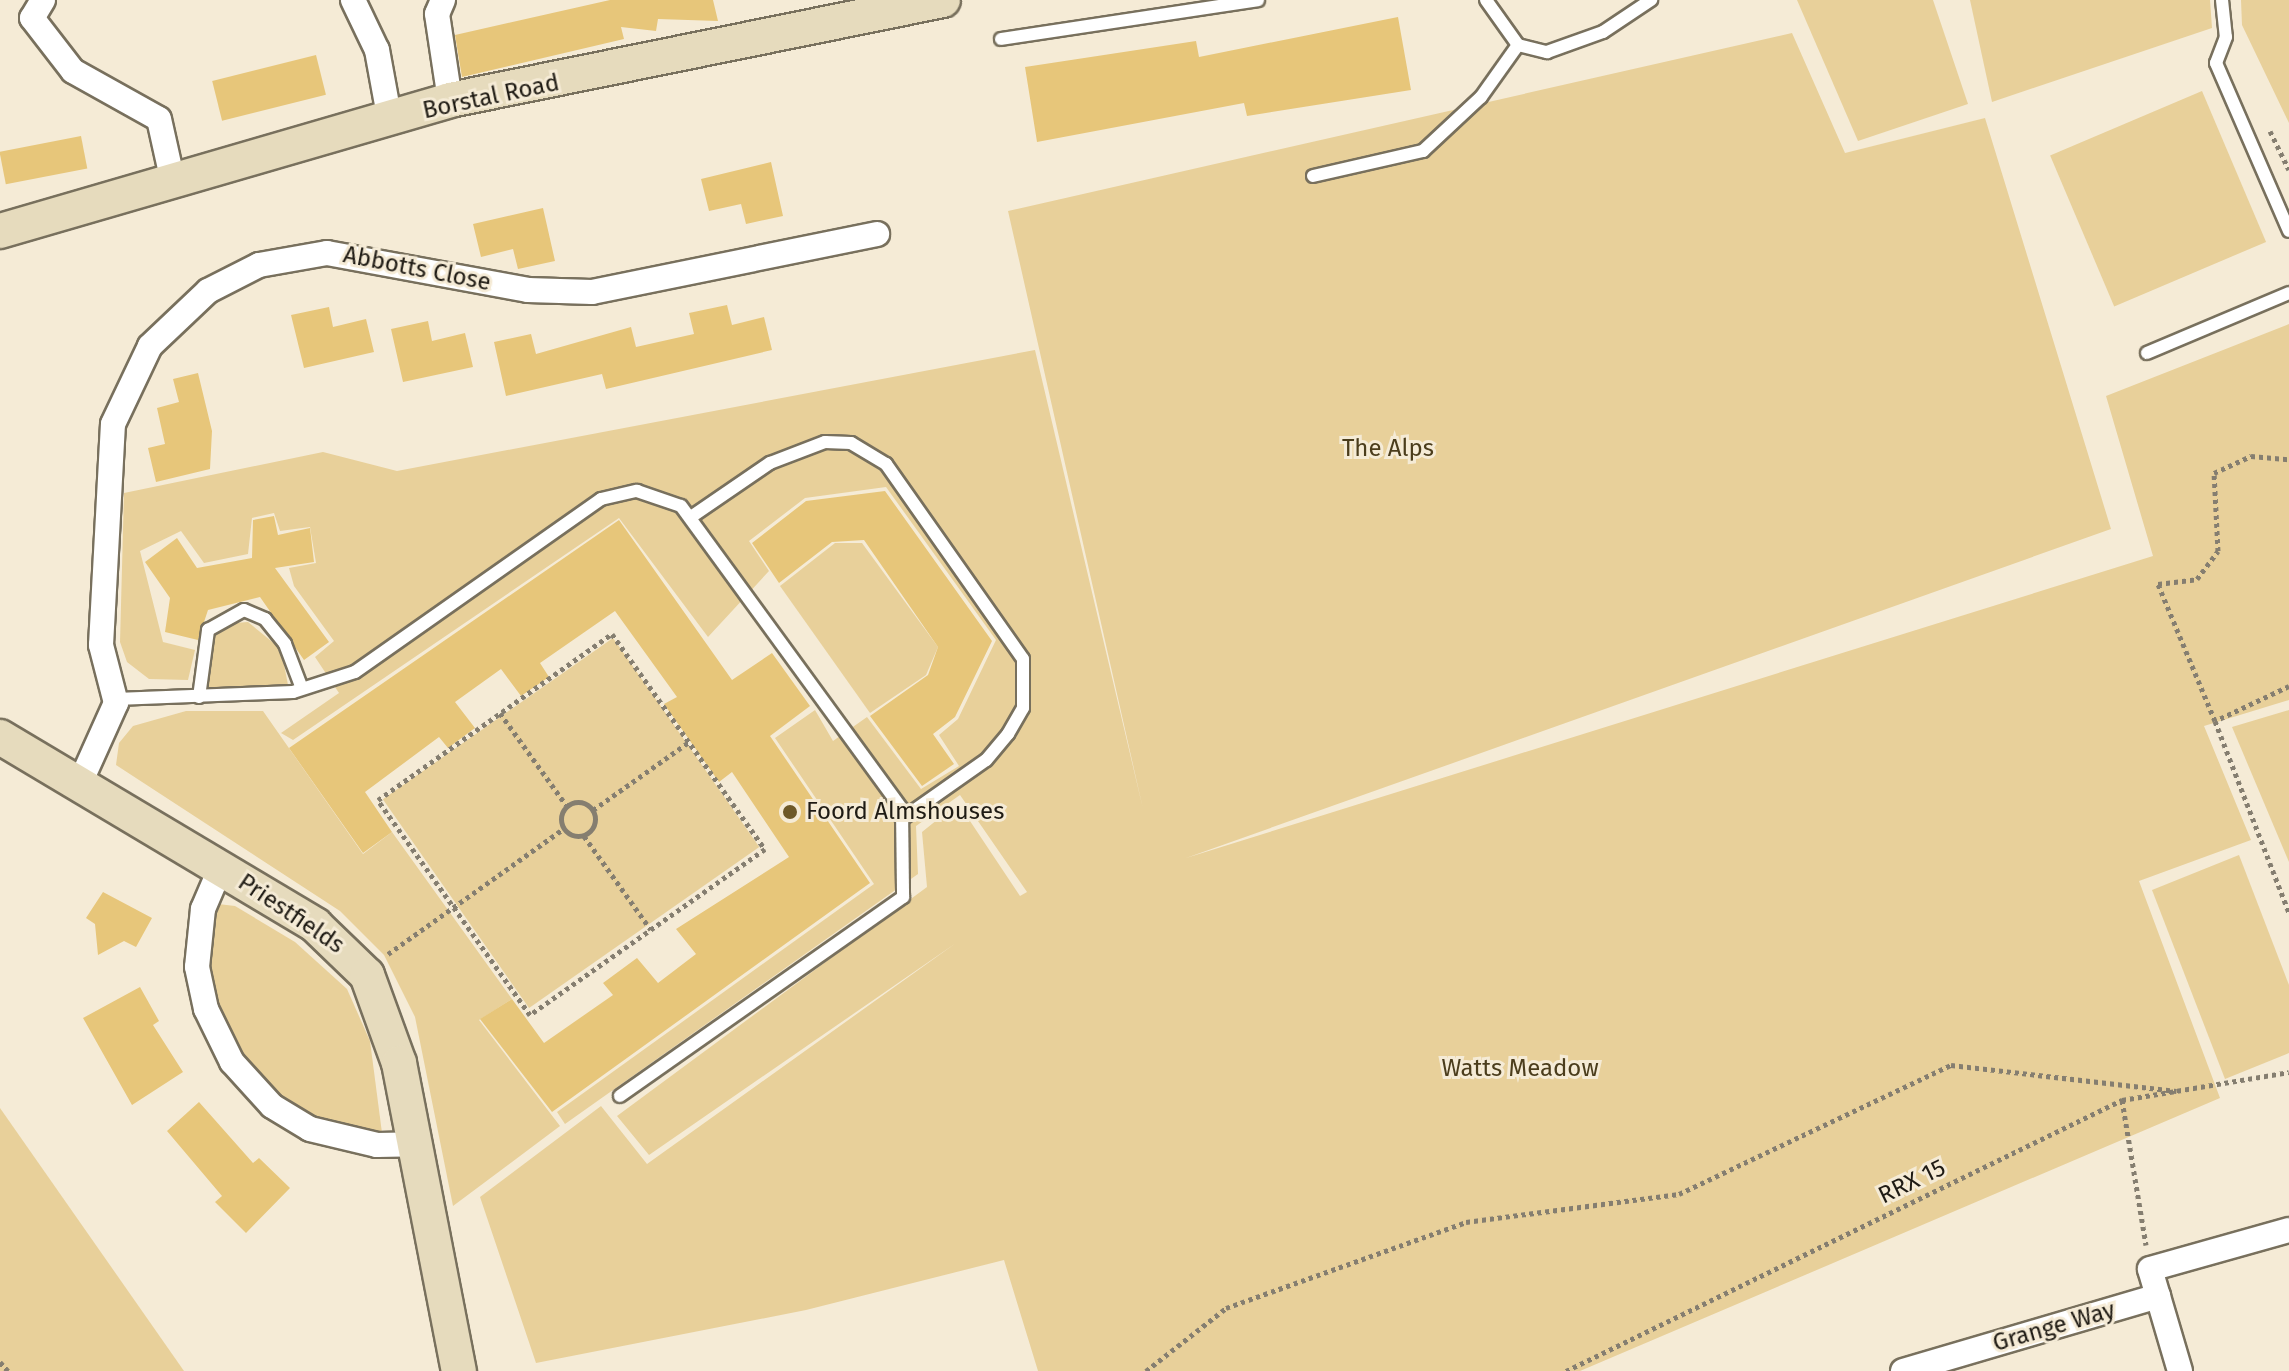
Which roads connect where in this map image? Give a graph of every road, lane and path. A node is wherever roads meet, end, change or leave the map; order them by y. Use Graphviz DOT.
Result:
graph roads {
  1 [pos="43,0"];
  2 [pos="353,0"];
  3 [pos="443,0"];
  4 [pos="943,0"];
  5 [pos="1258,0"];
  6 [pos="1486,0"];
  7 [pos="1651,0"];
  8 [pos="2222,0"];
  9 [pos="1001,39"];
  10 [pos="1518,45"];
  11 [pos="450,100"];
  12 [pos="390,121"];
  13 [pos="1313,176"];
  14 [pos="173,182"];
  15 [pos="0,231"];
  16 [pos="2289,231"];
  17 [pos="877,234"];
  18 [pos="2289,293"];
  19 [pos="2147,353"];
  20 [pos="2289,459"];
  21 [pos="691,517"];
  22 [pos="301,686"];
  23 [pos="2289,686"];
  24 [pos="199,697"];
  25 [pos="116,699"];
  26 [pos="500,713"];
  27 [pos="2215,721"];
  28 [pos="0,737"];
  29 [pos="689,742"];
  30 [pos="80,783"];
  31 [pos="566,805"];
  32 [pos="593,810"];
  33 [pos="902,819"];
  34 [pos="563,829"];
  35 [pos="584,836"];
  36 [pos="221,867"];
  37 [pos="454,906"];
  38 [pos="2289,913"];
  39 [pos="651,930"];
  40 [pos="382,957"];
  41 [pos="2289,1072"];
  42 [pos="2177,1091"];
  43 [pos="620,1096"];
  44 [pos="2122,1100"];
  45 [pos="416,1144"];
  46 [pos="2289,1230"];
  47 [pos="2150,1269"];
  48 [pos="2158,1296"];
  49 [pos="0,1362"];
  50 [pos="8,1371"];
  51 [pos="459,1371"];
  52 [pos="1146,1371"];
  53 [pos="1566,1371"];
  54 [pos="1903,1371"];
  55 [pos="2180,1371"];
  1 -- 14 [label="street"];
  2 -- 12 [label="street"];
  3 -- 11 [label="street"];
  4 -- 11 [label="street, Borstal Road"];
  5 -- 9 [label="lane"];
  6 -- 10 [label="lane"];
  7 -- 10 [label="lane"];
  8 -- 16 [label="lane"];
  10 -- 13 [label="lane"];
  11 -- 12 [label="street, Borstal Road"];
  12 -- 14 [label="street, Borstal Road"];
  14 -- 15 [label="street, Borstal Road"];
  17 -- 25 [label="street, Abbotts Close"];
  18 -- 19 [label="lane"];
  20 -- 27 [label="path"];
  21 -- 22 [label="lane"];
  21 -- 33 [label="lane"];
  21 -- 33 [label="lane"];
  22 -- 24 [label="lane"];
  22 -- 24 [label="lane"];
  23 -- 27 [label="path"];
  24 -- 25 [label="lane"];
  25 -- 30 [label="street"];
  26 -- 29 [label="path"];
  26 -- 31 [label="path"];
  26 -- 37 [label="path"];
  27 -- 38 [label="path"];
  28 -- 30 [label="street, Priestfields"];
  29 -- 32 [label="path"];
  29 -- 39 [label="path"];
  30 -- 36 [label="street, Priestfields"];
  31 -- 32 [label="path"];
  31 -- 34 [label="path"];
  32 -- 35 [label="path"];
  33 -- 43 [label="lane"];
  34 -- 35 [label="path"];
  34 -- 37 [label="path"];
  35 -- 39 [label="path"];
  36 -- 45 [label="street, Priestfields"];
  36 -- 45 [label="street, Priestfields"];
  37 -- 39 [label="path"];
  37 -- 40 [label="path"];
  41 -- 42 [label="path, RRX 15"];
  42 -- 44 [label="path, RRX 15"];
  42 -- 52 [label="path"];
  44 -- 47 [label="path"];
  44 -- 53 [label="path, RRX 15"];
  45 -- 51 [label="street, Priestfields"];
  46 -- 47 [label="street"];
  47 -- 48 [label="street"];
  48 -- 54 [label="street, Grange Way"];
  48 -- 55 [label="street"];
  49 -- 50 [label="path"];
}
